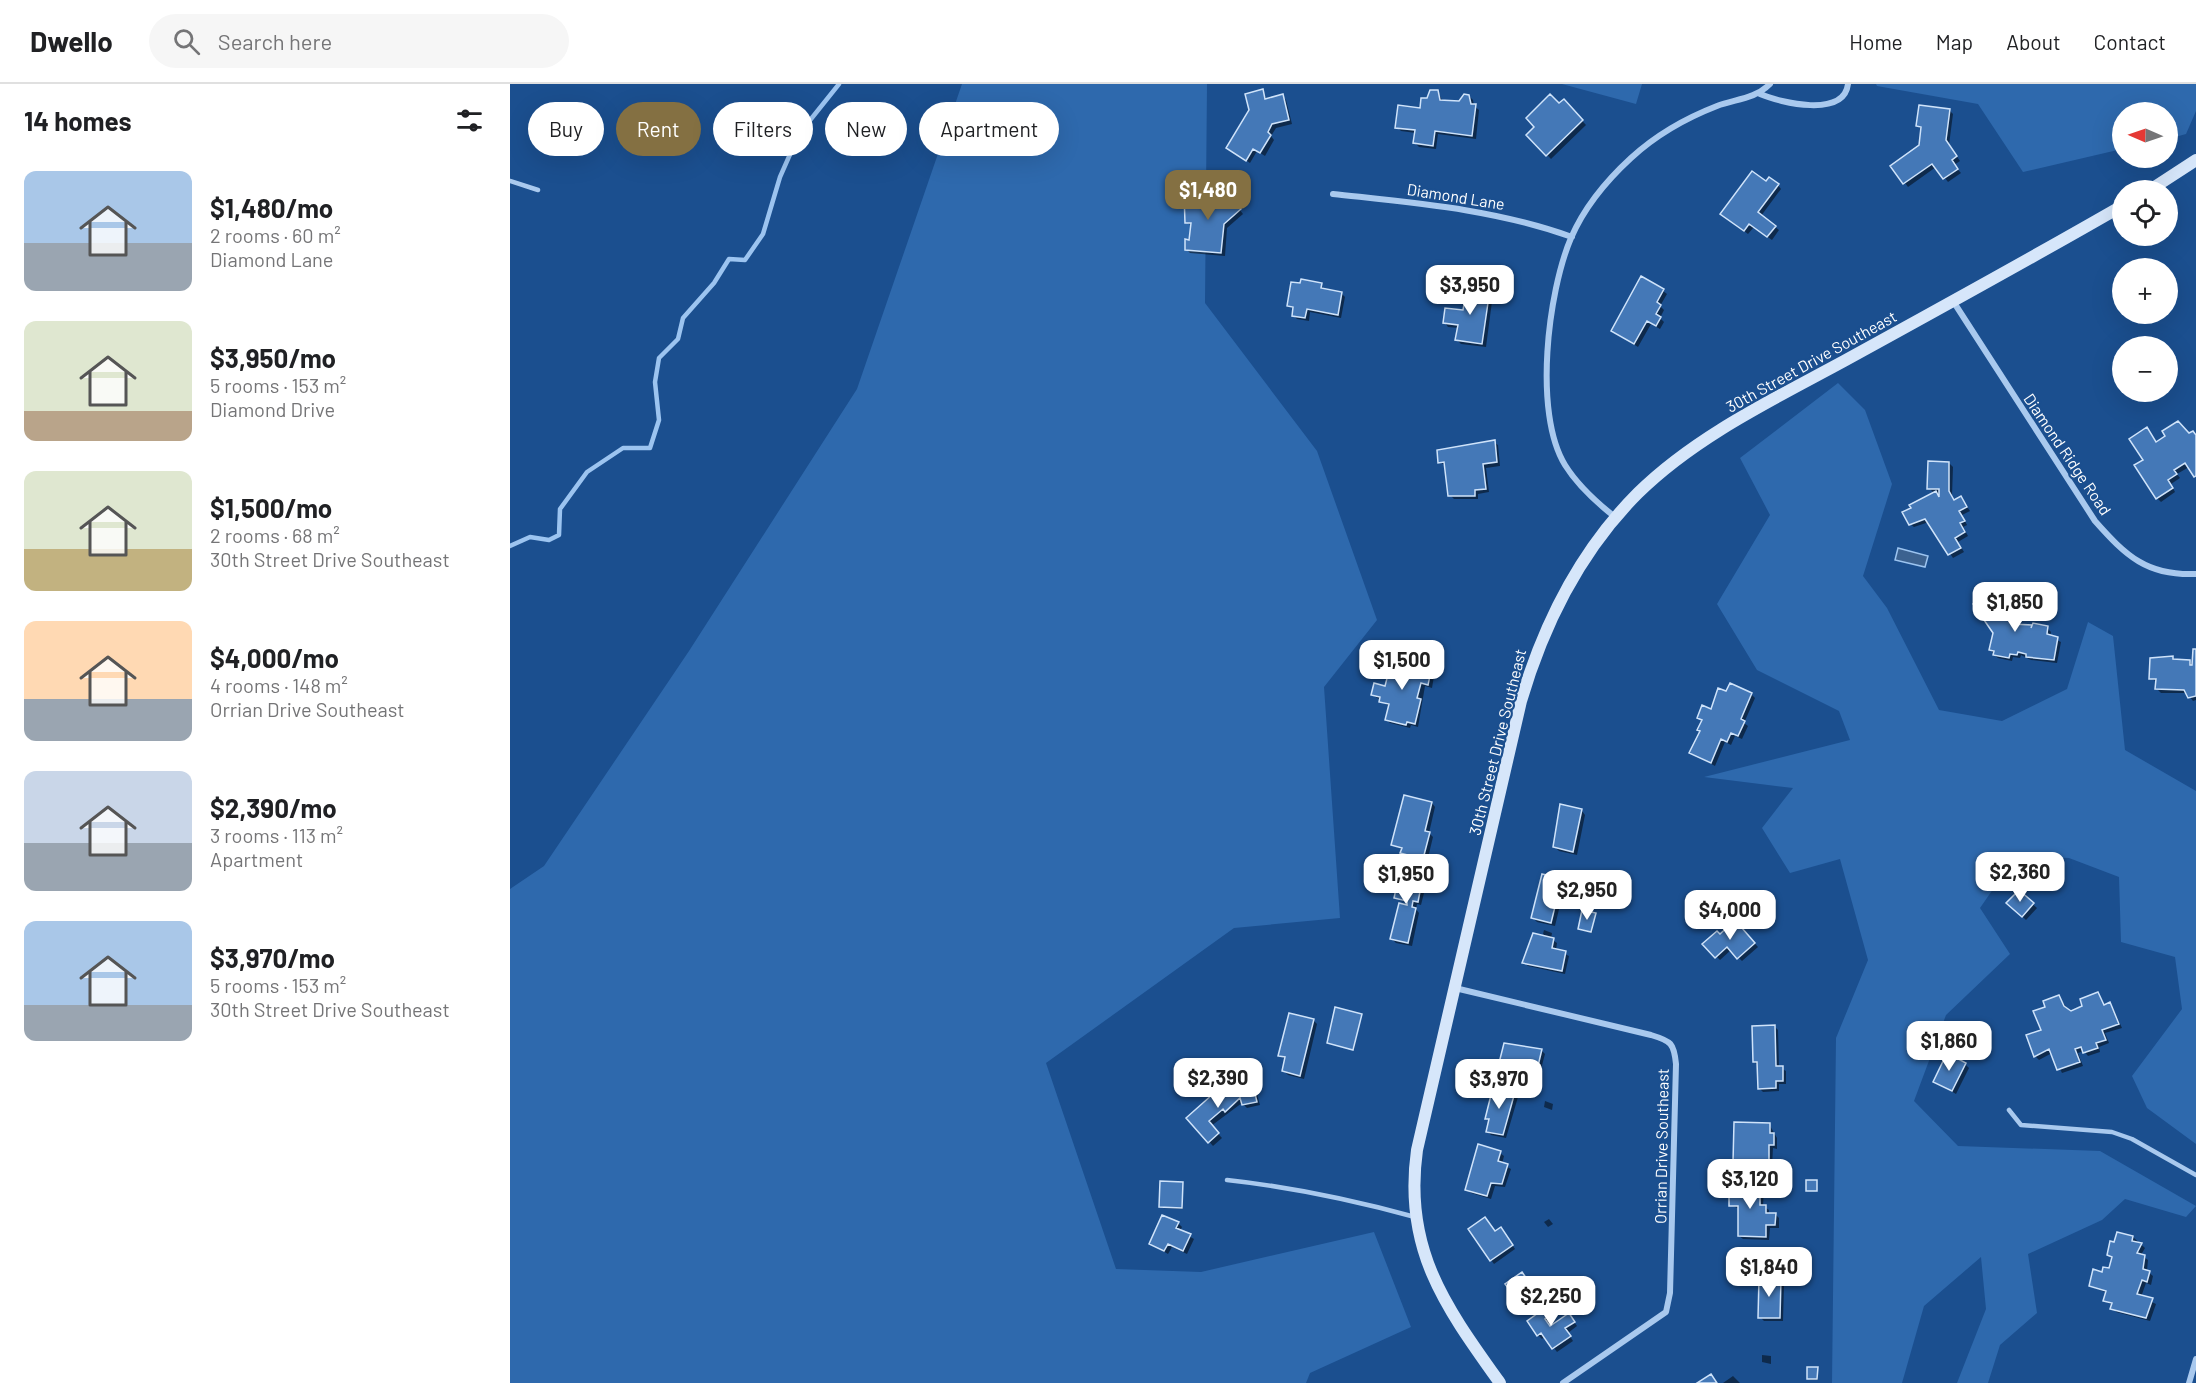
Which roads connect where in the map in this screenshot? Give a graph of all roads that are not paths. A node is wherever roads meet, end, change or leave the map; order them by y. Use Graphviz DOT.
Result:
graph roads {
  1 [pos="1770,84"];
  2 [pos="1848,84"];
  3 [pos="1760,94"];
  4 [pos="2196,160"];
  5 [pos="2165,180"];
  6 [pos="510,181"];
  7 [pos="538,190"];
  8 [pos="1333,194"];
  9 [pos="2112,212"];
  10 [pos="1572,237"];
  11 [pos="1953,301"];
  12 [pos="1616,518"];
  13 [pos="2196,574"];
  14 [pos="1455,988"];
  15 [pos="2009,1110"];
  16 [pos="2196,1175"];
  17 [pos="1227,1180"];
  18 [pos="1415,1217"];
  19 [pos="2196,1359"];
  20 [pos="1500,1383"];
  21 [pos="1563,1383"];
  22 [pos="2189,1383"];
  1 -- 3 [label="street"];
  2 -- 3 [label="street"];
  3 -- 10 [label="street"];
  4 -- 5 [label="main road"];
  6 -- 7 [label="lane"];
  8 -- 10 [label="street, Diamond Lane"];
  9 -- 11 [label="main road, 30th Street Drive Southeast"];
  10 -- 12 [label="street"];
  11 -- 12 [label="main road, 30th Street Drive Southeast"];
  11 -- 13 [label="street, Diamond Ridge Road"];
  12 -- 14 [label="main road, 30th Street Drive Southeast"];
  14 -- 18 [label="main road, 30th Street Drive Southeast"];
  14 -- 21 [label="street, Orrian Drive Southeast"];
  15 -- 16 [label="lane"];
  17 -- 18 [label="lane"];
  18 -- 20 [label="main road, 30th Street Drive Southeast"];
  19 -- 22 [label="street"];
}
